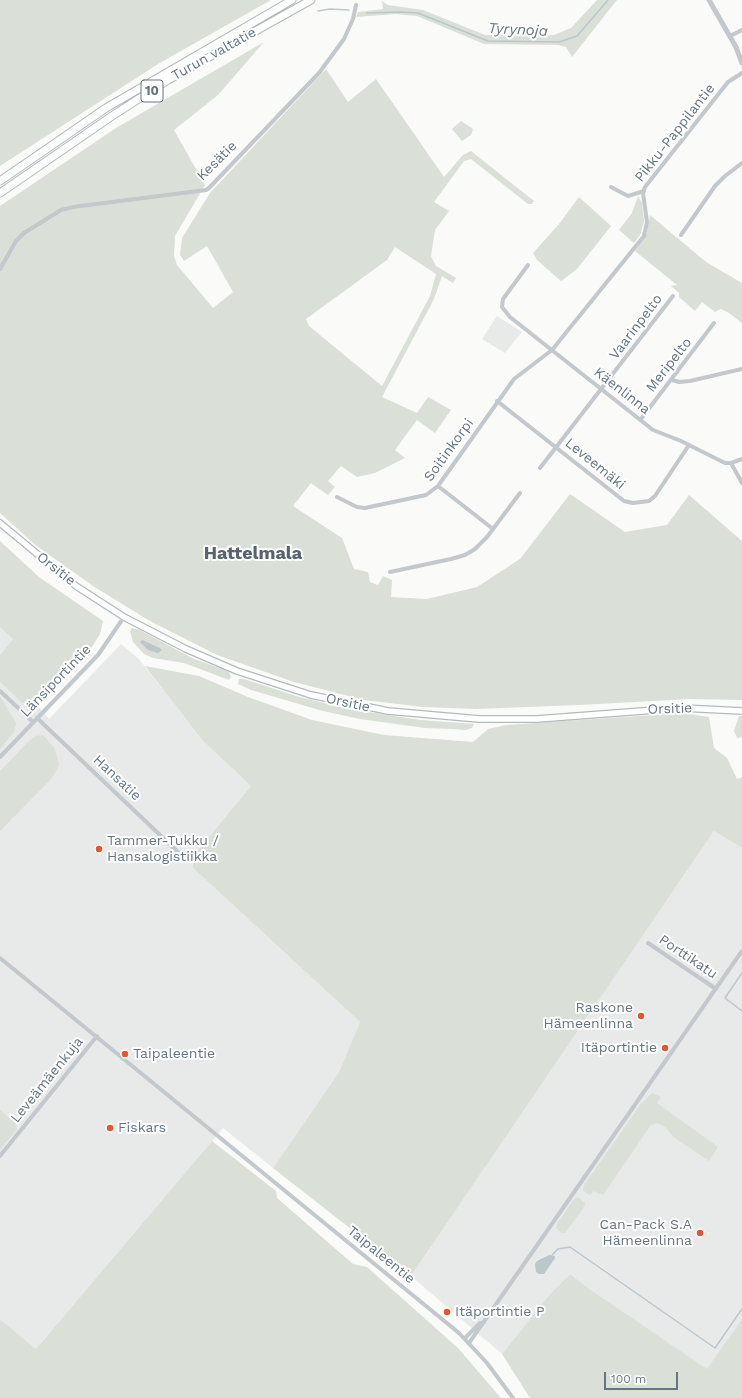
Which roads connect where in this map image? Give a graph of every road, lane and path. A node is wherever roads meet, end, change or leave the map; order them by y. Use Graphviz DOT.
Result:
graph roads {
  1 [pos="292,0"];
  2 [pos="311,0"];
  3 [pos="709,0"];
  4 [pos="356,5"];
  5 [pos="742,30"];
  6 [pos="730,36"];
  7 [pos="742,63"];
  8 [pos="742,73"];
  9 [pos="742,163"];
  10 [pos="0,181"];
  11 [pos="611,187"];
  12 [pos="644,191"];
  13 [pos="0,192"];
  14 [pos="681,235"];
  15 [pos="528,265"];
  16 [pos="0,269"];
  17 [pos="673,296"];
  18 [pos="714,323"];
  19 [pos="552,350"];
  20 [pos="742,369"];
  21 [pos="672,380"];
  22 [pos="602,390"];
  23 [pos="498,401"];
  24 [pos="641,419"];
  25 [pos="688,445"];
  26 [pos="557,447"];
  27 [pos="742,459"];
  28 [pos="731,464"];
  29 [pos="540,468"];
  30 [pos="742,484"];
  31 [pos="438,486"];
  32 [pos="520,493"];
  33 [pos="337,497"];
  34 [pos="0,523"];
  35 [pos="493,529"];
  36 [pos="390,572"];
  37 [pos="124,617"];
  38 [pos="0,691"];
  39 [pos="742,711"];
  40 [pos="37,718"];
  41 [pos="33,722"];
  42 [pos="0,757"];
  43 [pos="181,855"];
  44 [pos="648,943"];
  45 [pos="742,951"];
  46 [pos="0,958"];
  47 [pos="716,989"];
  48 [pos="97,1036"];
  49 [pos="0,1156"];
  50 [pos="483,1321"];
  51 [pos="465,1338"];
  52 [pos="469,1343"];
  53 [pos="513,1398"];
  1 -- 10 [label="highway, Turun valtatie / 10"];
  2 -- 13 [label="highway, Turun valtatie / 10"];
  3 -- 6 [label="street"];
  4 -- 16 [label="street, Kesätie"];
  5 -- 6 [label="street"];
  6 -- 7 [label="street"];
  8 -- 12 [label="street, Pikku-Pappilantie"];
  9 -- 14 [label="street"];
  11 -- 12 [label="street"];
  12 -- 19 [label="street, Pikku-Pappilantie"];
  15 -- 19 [label="street, Käenlinna"];
  17 -- 22 [label="street, Vaarinpelto"];
  18 -- 21 [label="street, Meripelto"];
  19 -- 22 [label="street, Käenlinna"];
  19 -- 23 [label="street, Soitinkorpi"];
  20 -- 21 [label="street"];
  21 -- 24 [label="street, Meripelto"];
  22 -- 24 [label="street, Käenlinna"];
  22 -- 26 [label="street, Vaarinpelto"];
  23 -- 26 [label="street, Leveemäki"];
  23 -- 31 [label="street, Soitinkorpi"];
  24 -- 25 [label="street, Käenlinna"];
  25 -- 26 [label="street, Leveemäki"];
  25 -- 28 [label="street, Käenlinna"];
  26 -- 29 [label="street, Vaarinpelto"];
  27 -- 28 [label="street"];
  28 -- 30 [label="street"];
  31 -- 33 [label="street, Soitinkorpi"];
  31 -- 35 [label="street"];
  32 -- 35 [label="street"];
  34 -- 37 [label="main road, Orsitie"];
  35 -- 36 [label="street"];
  37 -- 39 [label="main road, Orsitie"];
  37 -- 40 [label="street, Länsiportintie"];
  38 -- 41 [label="street"];
  40 -- 41 [label="street, Länsiportintie"];
  40 -- 43 [label="street, Hansatie"];
  41 -- 42 [label="street, Länsiportintie"];
  44 -- 47 [label="street, Porttikatu"];
  45 -- 47 [label="street"];
  46 -- 48 [label="street, Taipaleentie"];
  47 -- 50 [label="street"];
  48 -- 49 [label="street, Leveämäenkuja"];
  48 -- 51 [label="street, Taipaleentie"];
  50 -- 51 [label="street"];
  50 -- 52 [label="street"];
  51 -- 52 [label="street, Taipaleentie"];
  52 -- 53 [label="street, Taipaleentie"];
}
